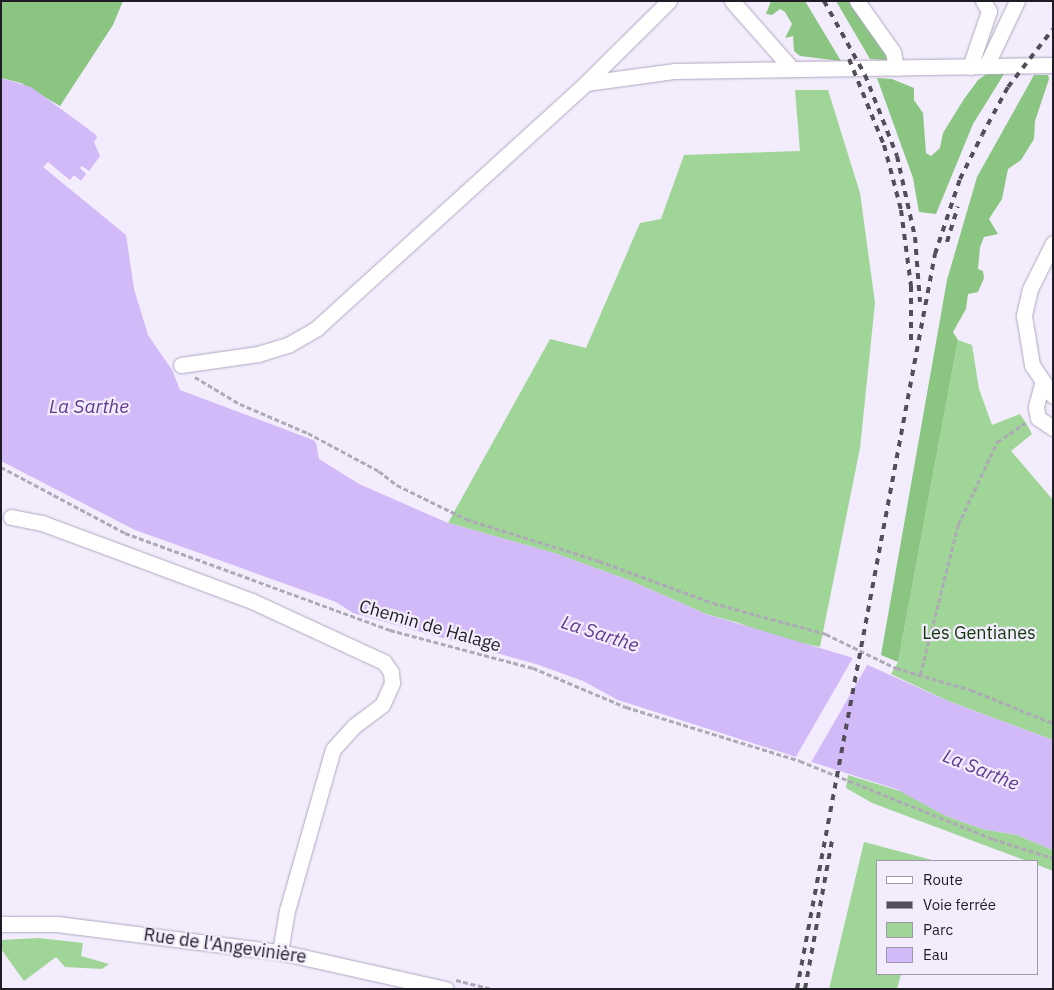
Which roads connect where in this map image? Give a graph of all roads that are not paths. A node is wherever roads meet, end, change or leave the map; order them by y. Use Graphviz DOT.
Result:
graph roads {
  1 [pos="669,1"];
  2 [pos="732,1"];
  3 [pos="857,1"];
  4 [pos="982,1"];
  5 [pos="1017,1"];
  6 [pos="1053,65"];
  7 [pos="978,66"];
  8 [pos="896,68"];
  9 [pos="792,69"];
  10 [pos="586,83"];
  11 [pos="1053,243"];
  12 [pos="1048,263"];
  13 [pos="186,364"];
  14 [pos="1042,384"];
  15 [pos="1053,396"];
  16 [pos="1053,428"];
  17 [pos="11,517"];
  18 [pos="1,924"];
  19 [pos="280,952"];
  20 [pos="446,989"];
  1 -- 10 [label="street"];
  2 -- 9 [label="street"];
  3 -- 8 [label="street"];
  4 -- 7 [label="street"];
  5 -- 7 [label="street"];
  6 -- 7 [label="street"];
  7 -- 8 [label="street"];
  8 -- 9 [label="street"];
  9 -- 10 [label="street"];
  10 -- 13 [label="street"];
  11 -- 12 [label="street"];
  12 -- 14 [label="street"];
  14 -- 15 [label="street"];
  14 -- 16 [label="street"];
  17 -- 19 [label="street"];
  18 -- 19 [label="street, Rue de l'Angevinière"];
  19 -- 20 [label="street, Rue de l'Angevinière"];
}
